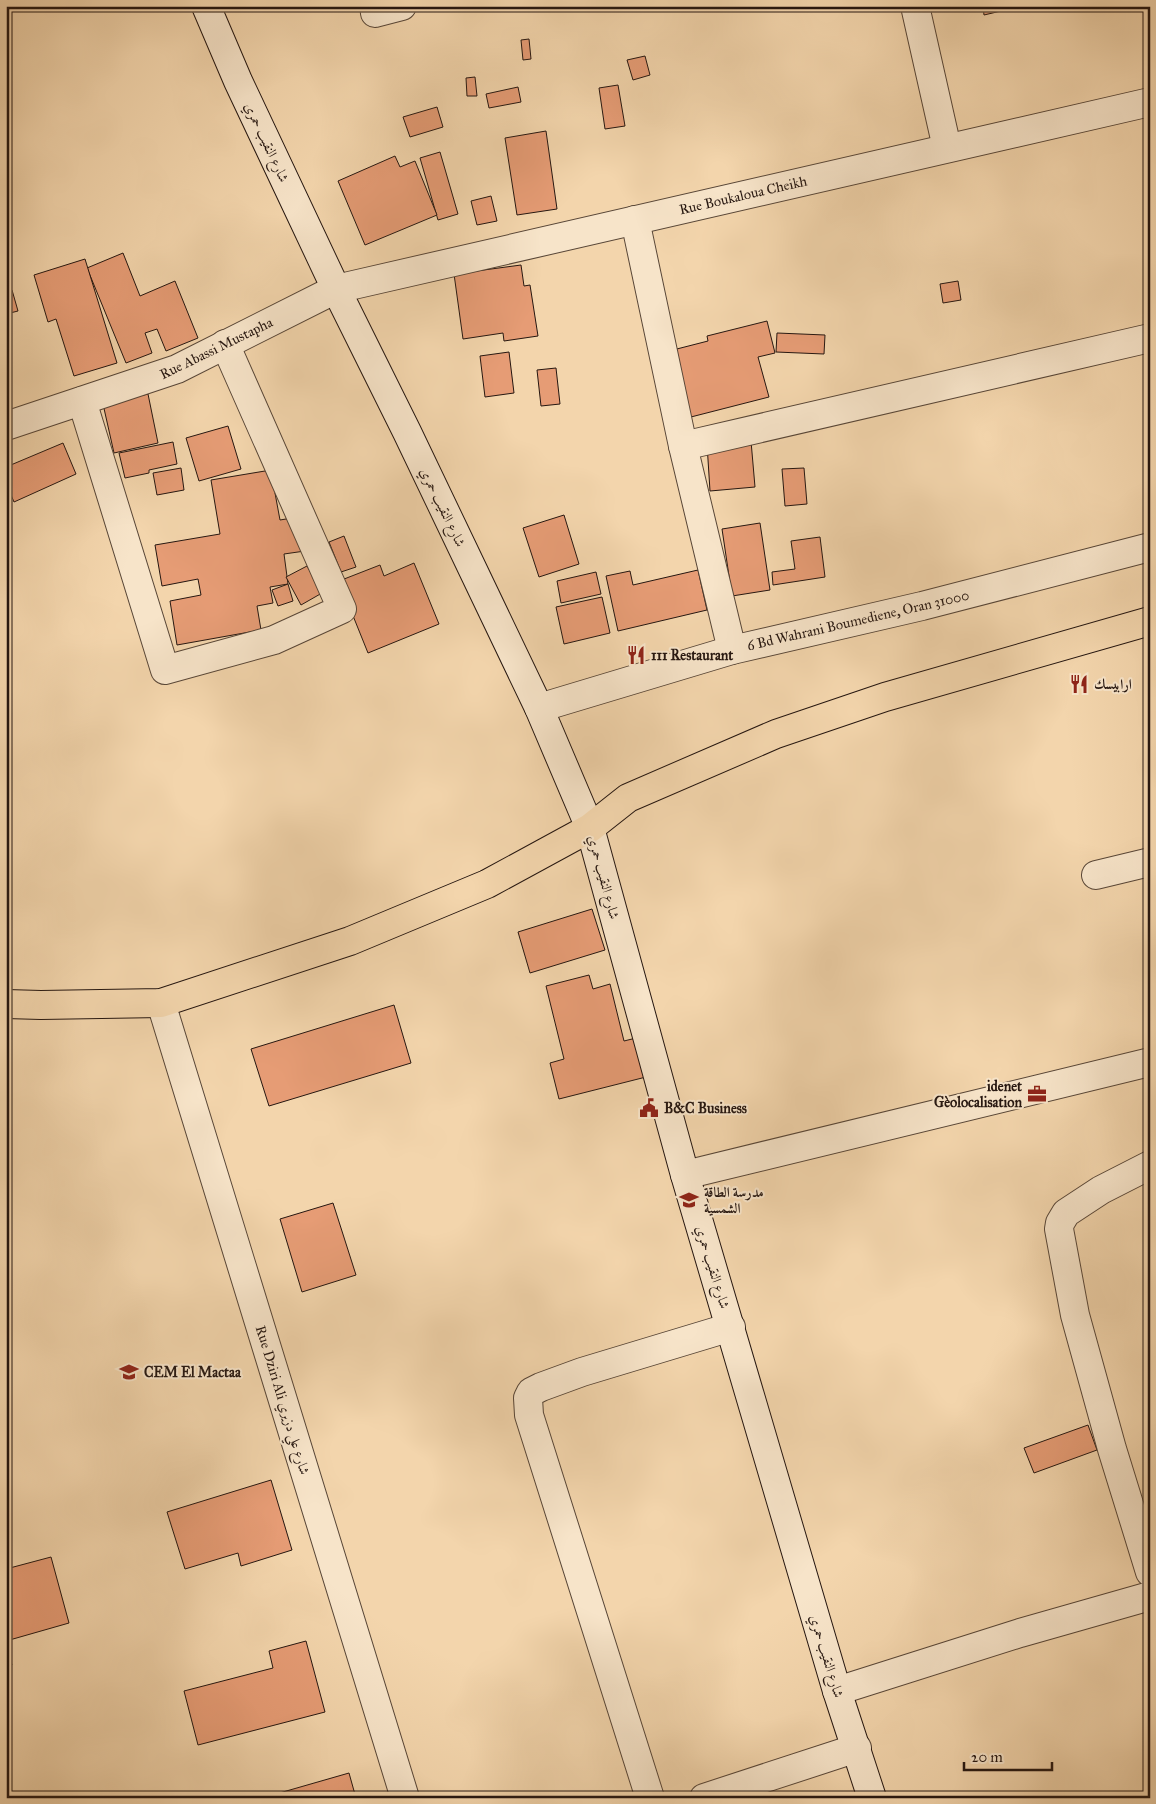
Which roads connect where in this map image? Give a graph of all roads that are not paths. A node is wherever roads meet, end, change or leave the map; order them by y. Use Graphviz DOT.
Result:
graph roads {
  1 [pos="206,6"];
  2 [pos="374,6"];
  3 [pos="402,6"];
  4 [pos="915,6"];
  5 [pos="1150,102"];
  6 [pos="947,148"];
  7 [pos="635,220"];
  8 [pos="336,289"];
  9 [pos="1150,338"];
  10 [pos="225,344"];
  11 [pos="82,401"];
  12 [pos="6,426"];
  13 [pos="683,446"];
  14 [pos="1150,547"];
  15 [pos="1150,621"];
  16 [pos="732,650"];
  17 [pos="539,708"];
  18 [pos="590,828"];
  19 [pos="1150,862"];
  20 [pos="1096,875"];
  21 [pos="161,1003"];
  22 [pos="6,1004"];
  23 [pos="1150,1062"];
  24 [pos="1150,1164"];
  25 [pos="685,1175"];
  26 [pos="731,1327"];
  27 [pos="1150,1572"];
  28 [pos="1150,1596"];
  29 [pos="837,1691"];
  30 [pos="857,1748"];
  31 [pos="405,1798"];
  32 [pos="650,1798"];
  33 [pos="704,1798"];
  34 [pos="872,1798"];
  1 -- 8 [label="street, شارع النقيب حمري"];
  2 -- 3 [label="street"];
  4 -- 6 [label="street"];
  5 -- 6 [label="street, Rue Boukaloua Cheikh"];
  6 -- 7 [label="street, Rue Boukaloua Cheikh"];
  7 -- 8 [label="street, Rue Boukaloua Cheikh"];
  7 -- 13 [label="street"];
  8 -- 10 [label="street, Rue Abassi Mustapha"];
  8 -- 17 [label="street, شارع النقيب حمري"];
  9 -- 13 [label="street"];
  10 -- 11 [label="street, Rue Abassi Mustapha"];
  10 -- 11 [label="street"];
  11 -- 12 [label="street, Rue Abassi Mustapha"];
  13 -- 16 [label="street"];
  14 -- 16 [label="street, 6 Bd Wahrani Boumediene, Oran 31000"];
  15 -- 18 [label="main road"];
  16 -- 17 [label="street, 6 Bd Wahrani Boumediene, Oran 31000"];
  17 -- 18 [label="street, شارع النقيب حمري"];
  18 -- 21 [label="main road"];
  18 -- 25 [label="street, شارع النقيب حمري"];
  19 -- 20 [label="street"];
  21 -- 22 [label="main road"];
  21 -- 31 [label="street, Rue Dziri Ali شارع علي دزيري"];
  23 -- 25 [label="street"];
  24 -- 27 [label="street"];
  25 -- 26 [label="street, شارع النقيب حمري"];
  26 -- 29 [label="street, شارع النقيب حمري"];
  26 -- 32 [label="street"];
  28 -- 29 [label="street"];
  29 -- 30 [label="street, شارع النقيب حمري"];
  30 -- 33 [label="street"];
  30 -- 34 [label="street, شارع النقيب حمري"];
}
